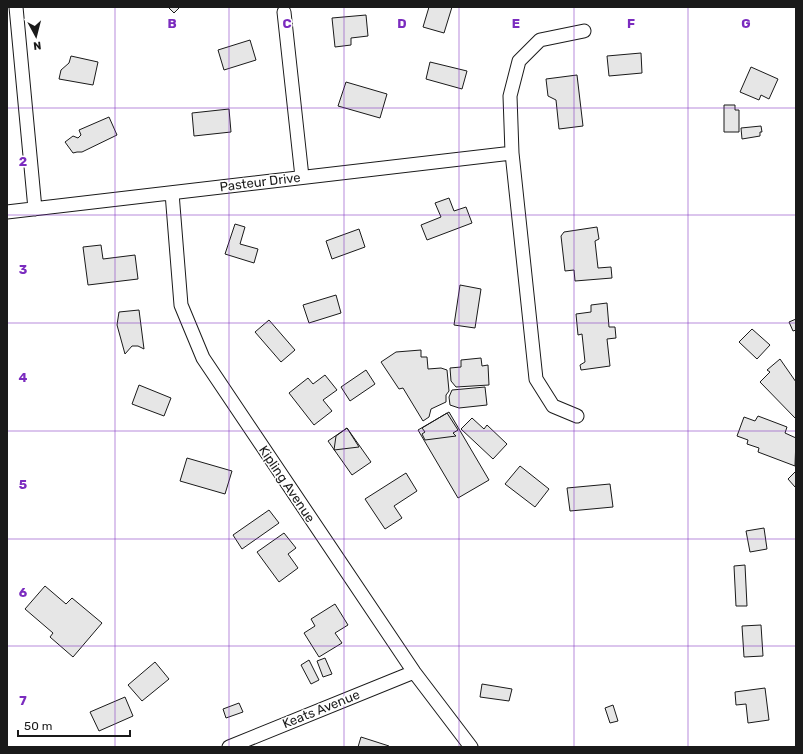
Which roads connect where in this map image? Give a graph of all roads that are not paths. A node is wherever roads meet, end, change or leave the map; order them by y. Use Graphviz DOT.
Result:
graph roads {
  1 [pos="16,7"];
  2 [pos="284,12"];
  3 [pos="584,32"];
  4 [pos="512,153"];
  5 [pos="302,177"];
  6 [pos="172,193"];
  7 [pos="35,209"];
  8 [pos="7,212"];
  9 [pos="577,416"];
  10 [pos="414,672"];
  11 [pos="229,747"];
  12 [pos="471,747"];
  1 -- 7 [label="street"];
  2 -- 5 [label="street"];
  3 -- 4 [label="street"];
  4 -- 5 [label="street, Pasteur Drive"];
  4 -- 9 [label="street"];
  5 -- 6 [label="street, Pasteur Drive"];
  6 -- 7 [label="street, Pasteur Drive"];
  6 -- 10 [label="street, Kipling Avenue"];
  7 -- 8 [label="street, Pasteur Drive"];
  10 -- 11 [label="street, Keats Avenue"];
  10 -- 12 [label="street, Kipling Avenue"];
}
